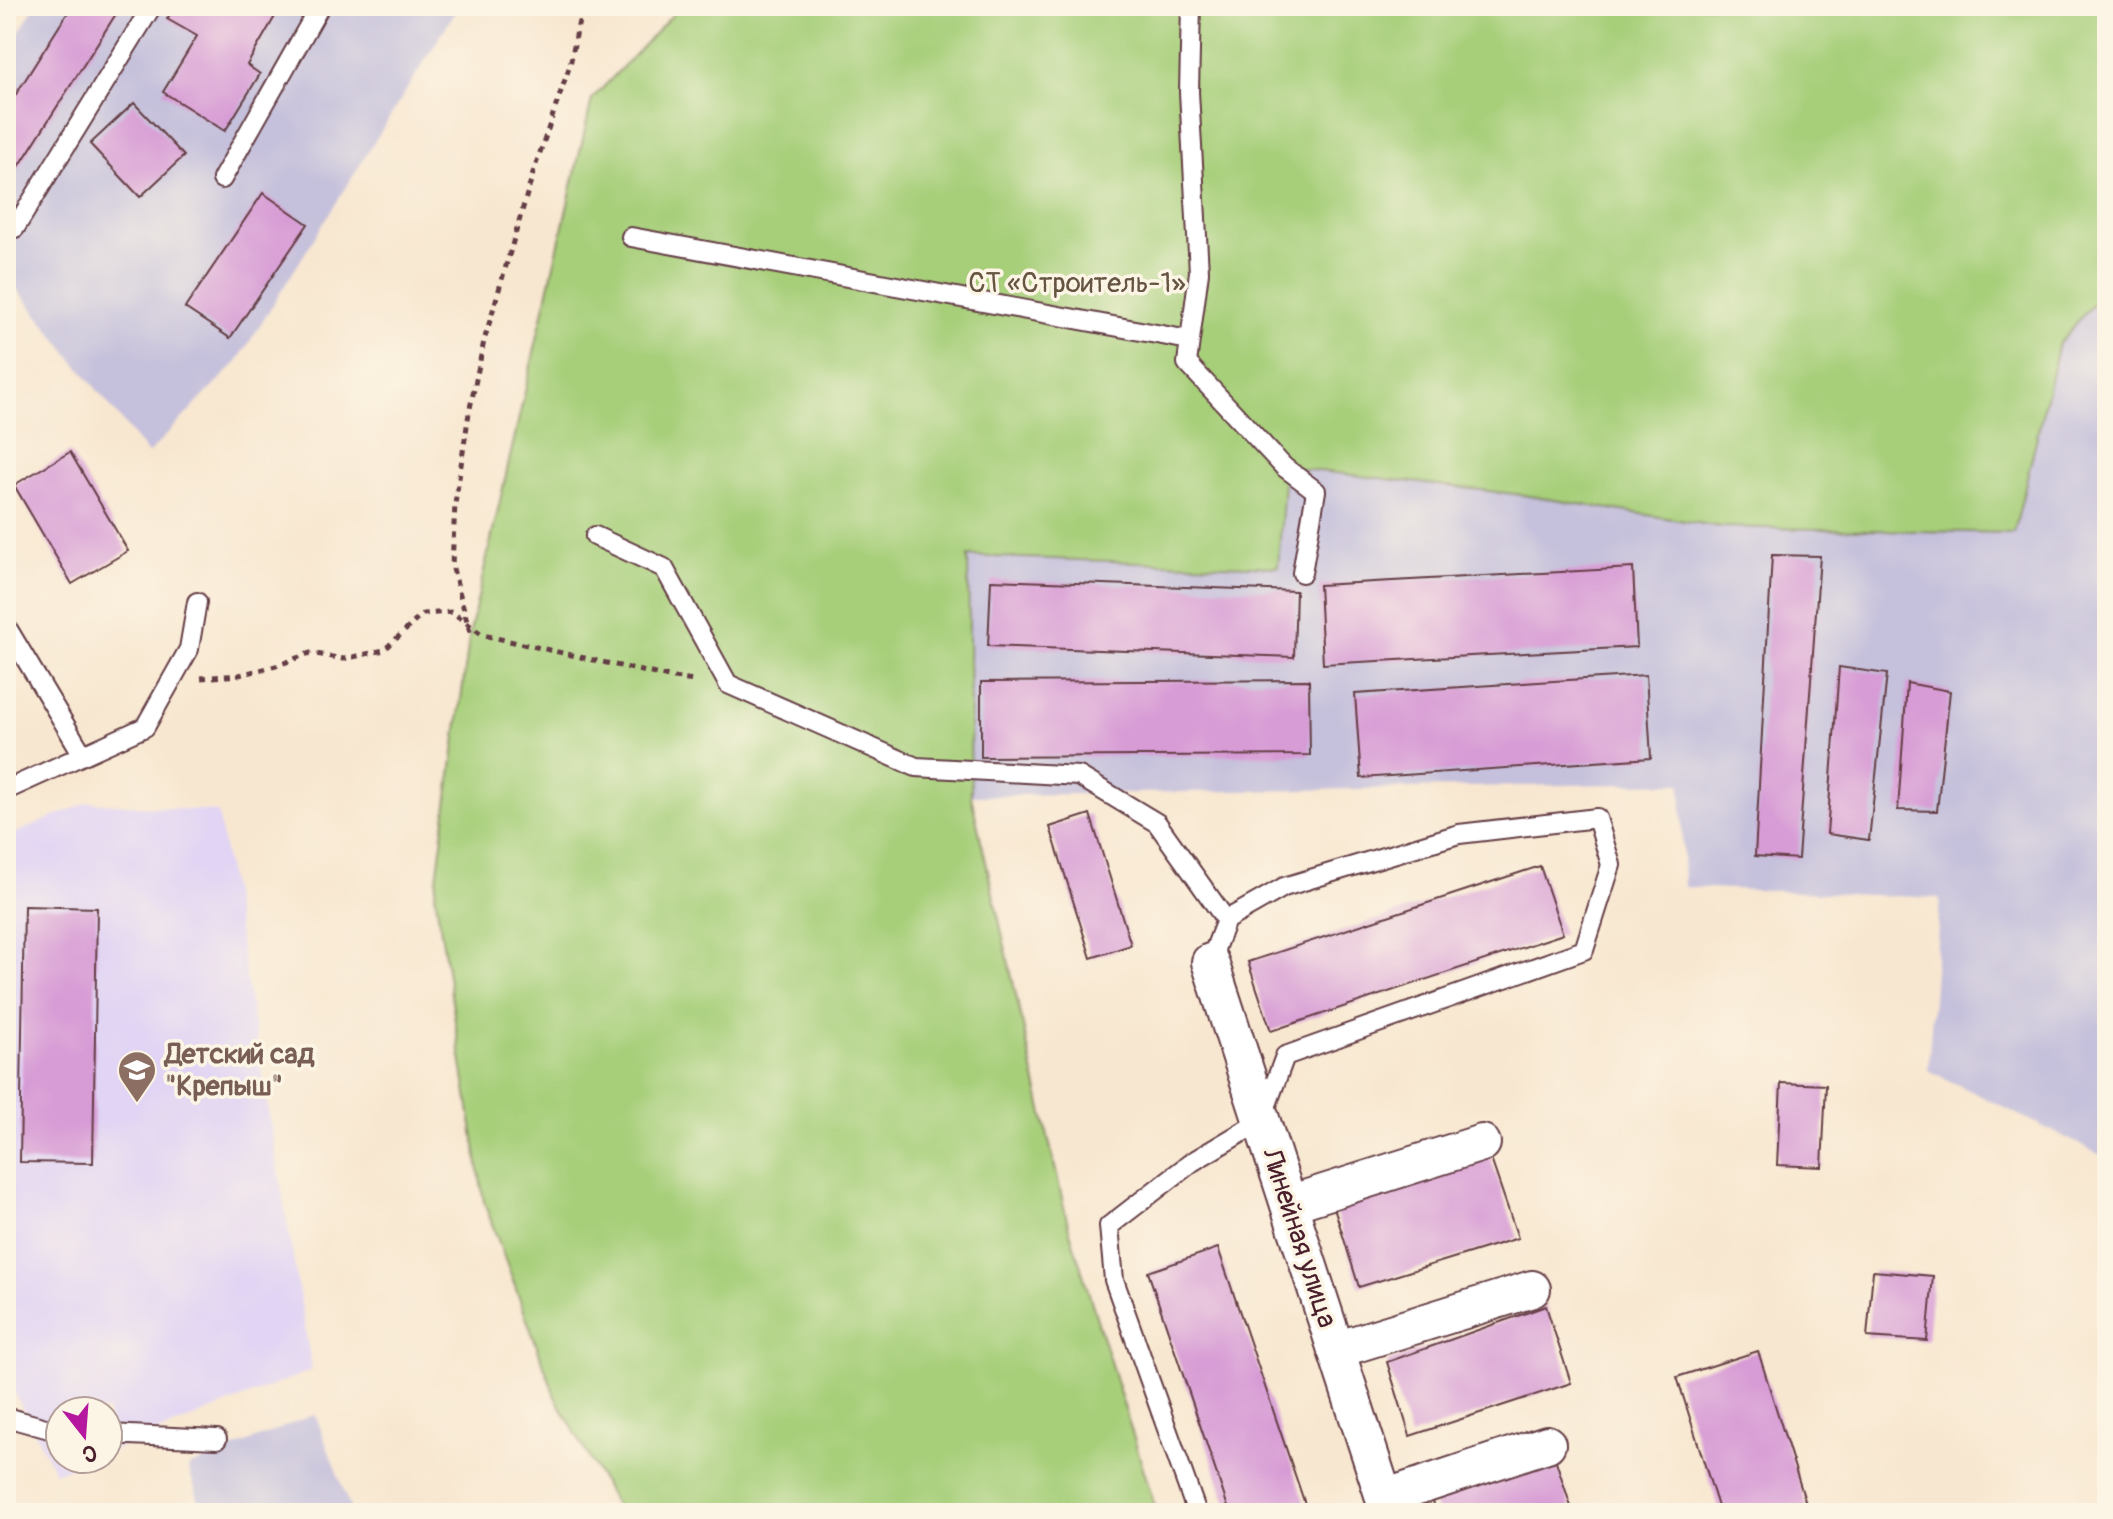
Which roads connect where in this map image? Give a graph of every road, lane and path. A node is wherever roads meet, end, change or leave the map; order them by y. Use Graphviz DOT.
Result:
graph roads {
  1 [pos="152,6"];
  2 [pos="320,6"];
  3 [pos="582,6"];
  4 [pos="1191,6"];
  5 [pos="222,179"];
  6 [pos="15,228"];
  7 [pos="631,237"];
  8 [pos="1189,340"];
  9 [pos="595,536"];
  10 [pos="1302,573"];
  11 [pos="197,602"];
  12 [pos="467,623"];
  13 [pos="6,626"];
  14 [pos="470,632"];
  15 [pos="728,684"];
  16 [pos="168,687"];
  17 [pos="83,755"];
  18 [pos="6,790"];
  19 [pos="1226,920"];
  20 [pos="1210,962"];
  21 [pos="1261,1121"];
  22 [pos="1482,1143"];
  23 [pos="1289,1204"];
  24 [pos="1532,1289"];
  25 [pos="1336,1350"];
  26 [pos="6,1417"];
  27 [pos="44,1428"];
  28 [pos="124,1435"];
  29 [pos="217,1439"];
  30 [pos="1547,1444"];
  31 [pos="1387,1506"];
  32 [pos="1197,1513"];
  1 -- 6 [label="lane"];
  2 -- 5 [label="lane"];
  3 -- 12 [label="path"];
  4 -- 8 [label="lane"];
  7 -- 8 [label="lane"];
  8 -- 10 [label="lane"];
  9 -- 15 [label="lane"];
  11 -- 16 [label="lane"];
  12 -- 14 [label="path"];
  12 -- 15 [label="path"];
  12 -- 16 [label="path"];
  13 -- 17 [label="lane"];
  15 -- 19 [label="lane"];
  16 -- 17 [label="lane"];
  17 -- 18 [label="lane"];
  19 -- 20 [label="lane"];
  19 -- 21 [label="lane"];
  20 -- 21 [label="street, Линейная улица"];
  21 -- 23 [label="street, Линейная улица"];
  21 -- 32 [label="lane"];
  22 -- 23 [label="street"];
  23 -- 25 [label="street, Линейная улица"];
  24 -- 25 [label="street"];
  25 -- 31 [label="street, Линейная улица"];
  26 -- 27 [label="lane"];
  28 -- 29 [label="lane"];
  30 -- 31 [label="street"];
}
